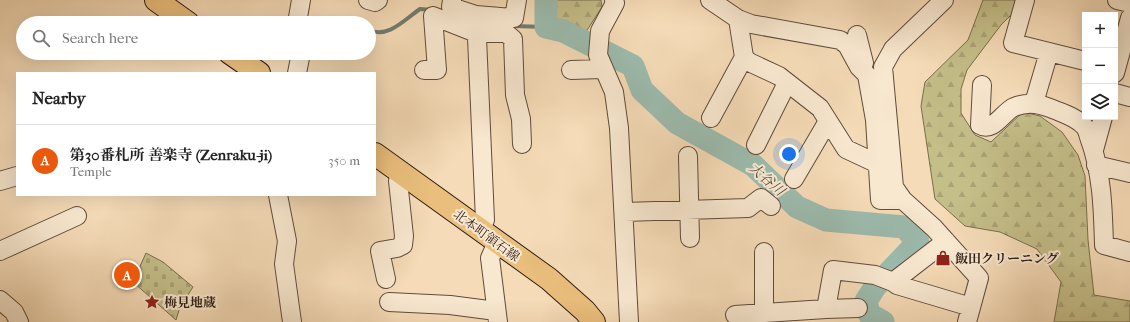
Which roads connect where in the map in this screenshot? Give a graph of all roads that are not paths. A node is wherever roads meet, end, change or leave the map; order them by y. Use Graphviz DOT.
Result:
graph roads {
  1 [pos="156,0"];
  2 [pos="301,0"];
  3 [pos="368,0"];
  4 [pos="378,0"];
  5 [pos="452,0"];
  6 [pos="517,0"];
  7 [pos="614,0"];
  8 [pos="710,0"];
  9 [pos="944,0"];
  10 [pos="1025,0"];
  11 [pos="1117,0"];
  12 [pos="178,16"];
  13 [pos="298,16"];
  14 [pos="1130,16"];
  15 [pos="738,19"];
  16 [pos="476,24"];
  17 [pos="857,35"];
  18 [pos="1049,52"];
  19 [pos="744,57"];
  20 [pos="1118,59"];
  21 [pos="240,60"];
  22 [pos="300,60"];
  23 [pos="1082,60"];
  24 [pos="602,69"];
  25 [pos="424,70"];
  26 [pos="571,70"];
  27 [pos="258,72"];
  28 [pos="297,72"];
  29 [pos="867,75"];
  30 [pos="787,82"];
  31 [pos="982,85"];
  32 [pos="1118,95"];
  33 [pos="1130,97"];
  34 [pos="1034,103"];
  35 [pos="711,118"];
  36 [pos="828,120"];
  37 [pos="1102,120"];
  38 [pos="522,144"];
  39 [pos="756,145"];
  40 [pos="376,155"];
  41 [pos="688,156"];
  42 [pos="1095,157"];
  43 [pos="878,164"];
  44 [pos="401,173"];
  45 [pos="1130,174"];
  46 [pos="16,176"];
  47 [pos="794,179"];
  48 [pos="0,181"];
  49 [pos="278,196"];
  50 [pos="903,200"];
  51 [pos="771,206"];
  52 [pos="689,210"];
  53 [pos="624,212"];
  54 [pos="77,216"];
  55 [pos="489,236"];
  56 [pos="690,238"];
  57 [pos="946,241"];
  58 [pos="0,251"];
  59 [pos="764,252"];
  60 [pos="1130,252"];
  61 [pos="386,279"];
  62 [pos="893,282"];
  63 [pos="0,300"];
  64 [pos="389,302"];
  65 [pos="858,308"];
  66 [pos="826,309"];
  67 [pos="764,313"];
  68 [pos="735,315"];
  69 [pos="969,315"];
  70 [pos="497,317"];
  71 [pos="19,322"];
  72 [pos="292,322"];
  73 [pos="594,322"];
  74 [pos="629,322"];
  1 -- 12 [label="main road"];
  2 -- 13 [label="street"];
  3 -- 4 [label="street"];
  5 -- 16 [label="street"];
  6 -- 16 [label="street"];
  7 -- 24 [label="street"];
  8 -- 15 [label="street"];
  9 -- 50 [label="street"];
  10 -- 18 [label="street"];
  11 -- 14 [label="street"];
  14 -- 20 [label="street"];
  15 -- 19 [label="street"];
  15 -- 29 [label="street"];
  16 -- 25 [label="street"];
  16 -- 38 [label="street"];
  16 -- 55 [label="street"];
  17 -- 29 [label="street"];
  18 -- 23 [label="street"];
  18 -- 34 [label="street"];
  19 -- 30 [label="street"];
  19 -- 35 [label="street"];
  21 -- 27 [label="main road"];
  22 -- 28 [label="street"];
  24 -- 26 [label="street"];
  24 -- 53 [label="street"];
  29 -- 43 [label="street"];
  30 -- 36 [label="street"];
  30 -- 39 [label="street"];
  31 -- 34 [label="street"];
  32 -- 33 [label="street"];
  34 -- 42 [label="street"];
  36 -- 43 [label="street"];
  36 -- 47 [label="street"];
  37 -- 42 [label="street"];
  40 -- 44 [label="main road, 北本町領石線"];
  41 -- 52 [label="street"];
  42 -- 45 [label="street"];
  42 -- 60 [label="street"];
  43 -- 50 [label="street"];
  44 -- 55 [label="main road, 北本町領石線"];
  44 -- 61 [label="street"];
  46 -- 48 [label="street"];
  49 -- 72 [label="street"];
  50 -- 57 [label="street"];
  51 -- 52 [label="street"];
  52 -- 53 [label="street"];
  52 -- 56 [label="street"];
  53 -- 74 [label="street"];
  54 -- 58 [label="street"];
  55 -- 70 [label="street"];
  55 -- 73 [label="main road, 北本町領石線"];
  57 -- 62 [label="street"];
  57 -- 69 [label="street"];
  59 -- 67 [label="street"];
  62 -- 66 [label="street"];
  62 -- 69 [label="street"];
  63 -- 71 [label="street"];
  64 -- 70 [label="street"];
  65 -- 66 [label="street"];
  66 -- 67 [label="street"];
  67 -- 68 [label="street"];
}
